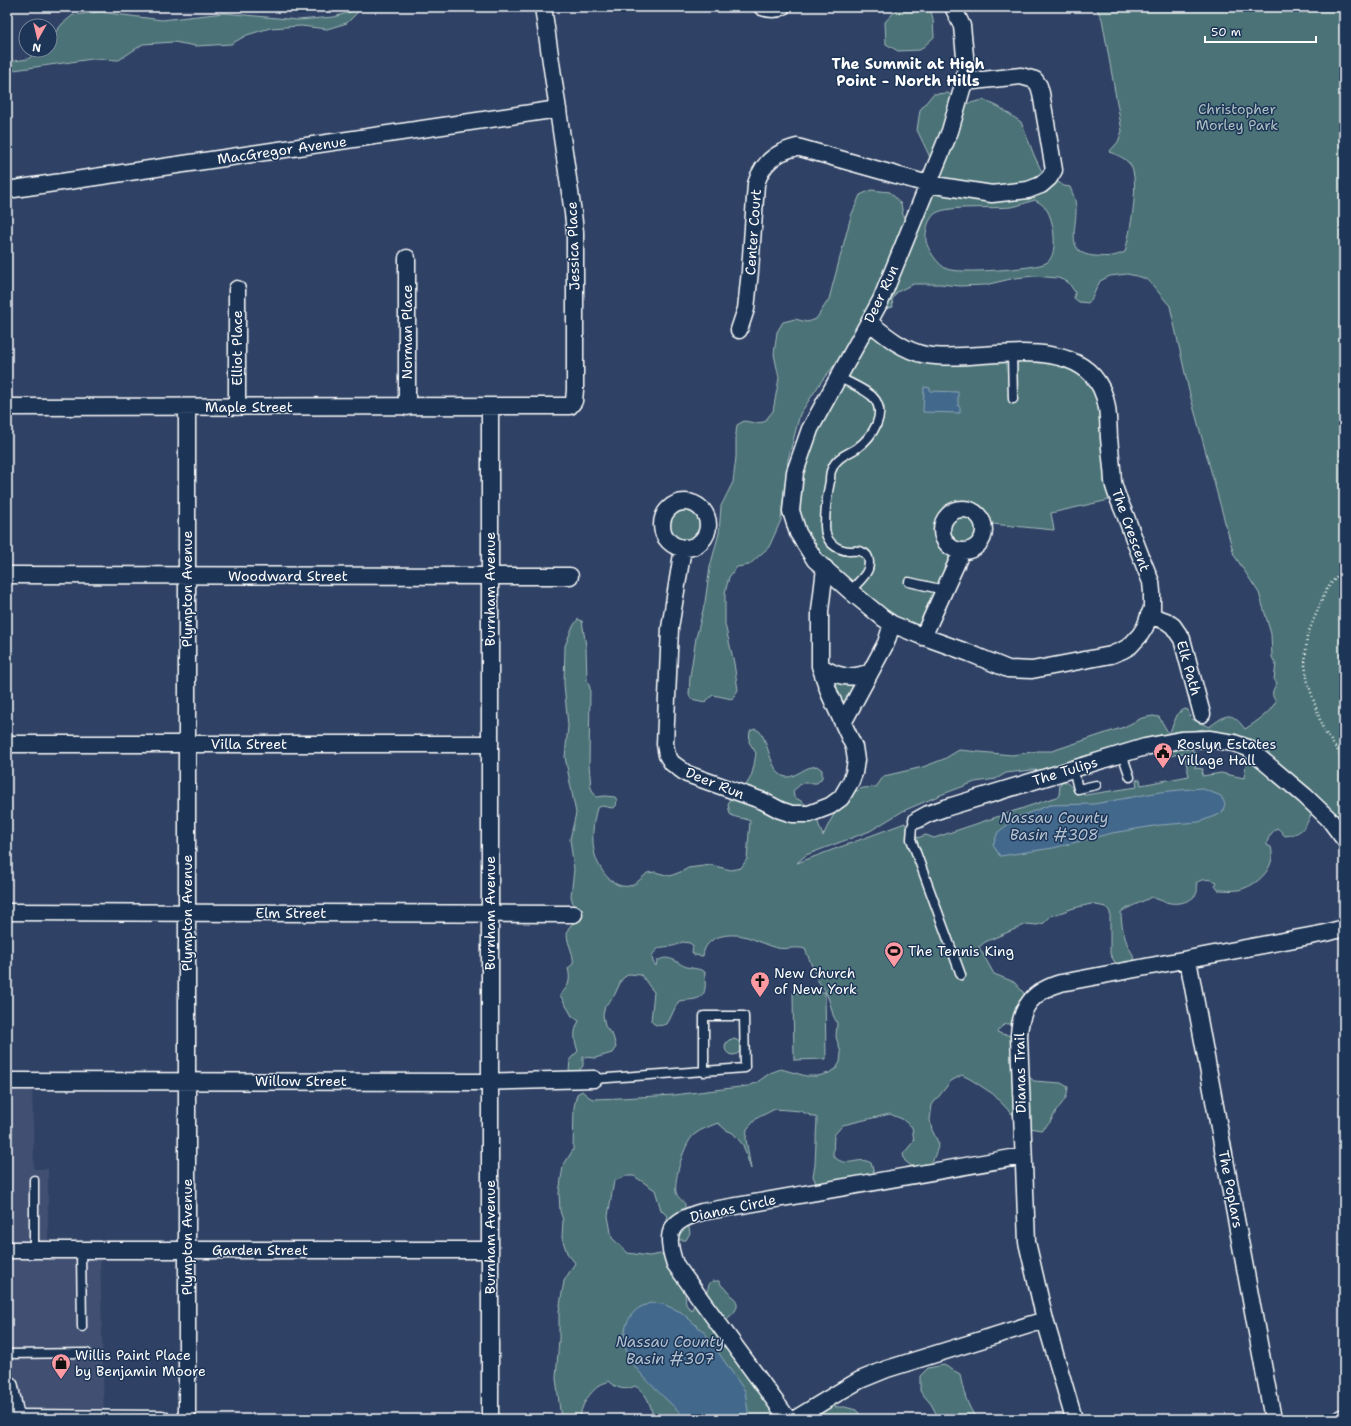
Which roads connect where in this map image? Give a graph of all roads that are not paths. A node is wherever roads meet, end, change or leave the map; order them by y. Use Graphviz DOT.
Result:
graph roads {
  1 [pos="543,7"];
  2 [pos="762,7"];
  3 [pos="782,7"];
  4 [pos="953,7"];
  5 [pos="964,82"];
  6 [pos="558,109"];
  7 [pos="928,184"];
  8 [pos="7,190"];
  9 [pos="407,258"];
  10 [pos="237,289"];
  11 [pos="869,322"];
  12 [pos="739,330"];
  13 [pos="1012,353"];
  14 [pos="838,377"];
  15 [pos="1013,399"];
  16 [pos="7,407"];
  17 [pos="187,407"];
  18 [pos="237,407"];
  19 [pos="407,407"];
  20 [pos="490,407"];
  21 [pos="683,548"];
  22 [pos="962,551"];
  23 [pos="825,568"];
  24 [pos="7,575"];
  25 [pos="187,576"];
  26 [pos="490,576"];
  27 [pos="570,576"];
  28 [pos="909,582"];
  29 [pos="944,590"];
  30 [pos="850,592"];
  31 [pos="1149,615"];
  32 [pos="892,624"];
  33 [pos="923,637"];
  34 [pos="820,666"];
  35 [pos="870,672"];
  36 [pos="1202,714"];
  37 [pos="843,723"];
  38 [pos="7,744"];
  39 [pos="187,744"];
  40 [pos="490,744"];
  41 [pos="1122,754"];
  42 [pos="1073,768"];
  43 [pos="1130,777"];
  44 [pos="1096,785"];
  45 [pos="917,820"];
  46 [pos="1344,839"];
  47 [pos="7,912"];
  48 [pos="187,912"];
  49 [pos="490,914"];
  50 [pos="574,914"];
  51 [pos="1344,928"];
  52 [pos="1188,960"];
  53 [pos="961,974"];
  54 [pos="704,1072"];
  55 [pos="594,1079"];
  56 [pos="7,1081"];
  57 [pos="187,1081"];
  58 [pos="490,1082"];
  59 [pos="1023,1156"];
  60 [pos="34,1180"];
  61 [pos="7,1250"];
  62 [pos="34,1250"];
  63 [pos="81,1250"];
  64 [pos="187,1250"];
  65 [pos="490,1250"];
  66 [pos="1045,1320"];
  67 [pos="82,1327"];
  68 [pos="7,1354"];
  69 [pos="87,1354"];
  70 [pos="7,1387"];
  71 [pos="1344,1417"];
  72 [pos="14,1419"];
  73 [pos="162,1419"];
  74 [pos="187,1419"];
  75 [pos="490,1419"];
  76 [pos="788,1419"];
  77 [pos="795,1419"];
  78 [pos="1074,1419"];
  79 [pos="1273,1419"];
  80 [pos="1339,1419"];
  1 -- 6 [label="street, Jessica Place"];
  2 -- 3 [label="street"];
  4 -- 5 [label="street, Deer Run"];
  5 -- 7 [label="street, Deer Run"];
  5 -- 7 [label="street, Center Court"];
  6 -- 8 [label="street, MacGregor Avenue"];
  6 -- 20 [label="street, Jessica Place"];
  7 -- 11 [label="street, Deer Run"];
  7 -- 12 [label="street, Center Court"];
  9 -- 19 [label="street, Norman Place"];
  10 -- 18 [label="street, Elliot Place"];
  11 -- 13 [label="street, The Crescent"];
  11 -- 14 [label="street, Deer Run"];
  13 -- 15 [label="lane"];
  13 -- 31 [label="street, The Crescent"];
  14 -- 23 [label="street, Deer Run"];
  14 -- 30 [label="lane"];
  16 -- 17 [label="street, Maple Street"];
  17 -- 18 [label="street, Maple Street"];
  17 -- 25 [label="street, Plympton Avenue"];
  18 -- 19 [label="street, Maple Street"];
  19 -- 20 [label="street, Maple Street"];
  20 -- 26 [label="street, Burnham Avenue"];
  21 -- 37 [label="street, Deer Run"];
  22 -- 29 [label="street"];
  23 -- 30 [label="street, Deer Run"];
  23 -- 34 [label="street, Deer Run"];
  24 -- 25 [label="street, Woodward Street"];
  25 -- 26 [label="street, Woodward Street"];
  25 -- 39 [label="street, Plympton Avenue"];
  26 -- 27 [label="street, Woodward Street"];
  26 -- 40 [label="street, Burnham Avenue"];
  28 -- 29 [label="lane"];
  29 -- 33 [label="street"];
  30 -- 32 [label="street, Deer Run"];
  31 -- 33 [label="street, The Crescent"];
  31 -- 36 [label="street, Elk Path"];
  32 -- 33 [label="street, The Crescent"];
  32 -- 35 [label="street"];
  34 -- 35 [label="street"];
  34 -- 37 [label="street, Deer Run"];
  35 -- 37 [label="street"];
  38 -- 39 [label="street, Villa Street"];
  39 -- 40 [label="street, Villa Street"];
  39 -- 48 [label="street, Plympton Avenue"];
  40 -- 49 [label="street, Burnham Avenue"];
  41 -- 42 [label="street, The Tulips"];
  41 -- 43 [label="lane"];
  41 -- 46 [label="street, The Tulips"];
  42 -- 44 [label="lane"];
  42 -- 45 [label="street, The Tulips"];
  45 -- 53 [label="lane, The Tulips"];
  47 -- 48 [label="street, Elm Street"];
  48 -- 49 [label="street, Elm Street"];
  48 -- 57 [label="street, Plympton Avenue"];
  49 -- 50 [label="street, Elm Street"];
  49 -- 58 [label="street, Burnham Avenue"];
  51 -- 52 [label="street, Dianas Trail"];
  52 -- 59 [label="street, Dianas Trail"];
  52 -- 79 [label="street, The Poplars"];
  54 -- 54 [label="lane"];
  54 -- 55 [label="lane"];
  55 -- 58 [label="street, Willow Street"];
  56 -- 57 [label="street, Willow Street"];
  57 -- 58 [label="street, Willow Street"];
  57 -- 64 [label="street, Plympton Avenue"];
  58 -- 65 [label="street, Burnham Avenue"];
  59 -- 66 [label="street, Dianas Trail"];
  59 -- 76 [label="street, Dianas Circle"];
  60 -- 62 [label="lane"];
  61 -- 62 [label="street, Garden Street"];
  62 -- 63 [label="street, Garden Street"];
  63 -- 64 [label="street, Garden Street"];
  63 -- 67 [label="lane"];
  64 -- 65 [label="street, Garden Street"];
  64 -- 74 [label="street, Plympton Avenue"];
  65 -- 75 [label="street, Burnham Avenue"];
  66 -- 77 [label="street"];
  66 -- 78 [label="street, Dianas Trail"];
  68 -- 69 [label="lane"];
  70 -- 72 [label="main road"];
  71 -- 80 [label="street"];
  72 -- 73 [label="street"];
}
